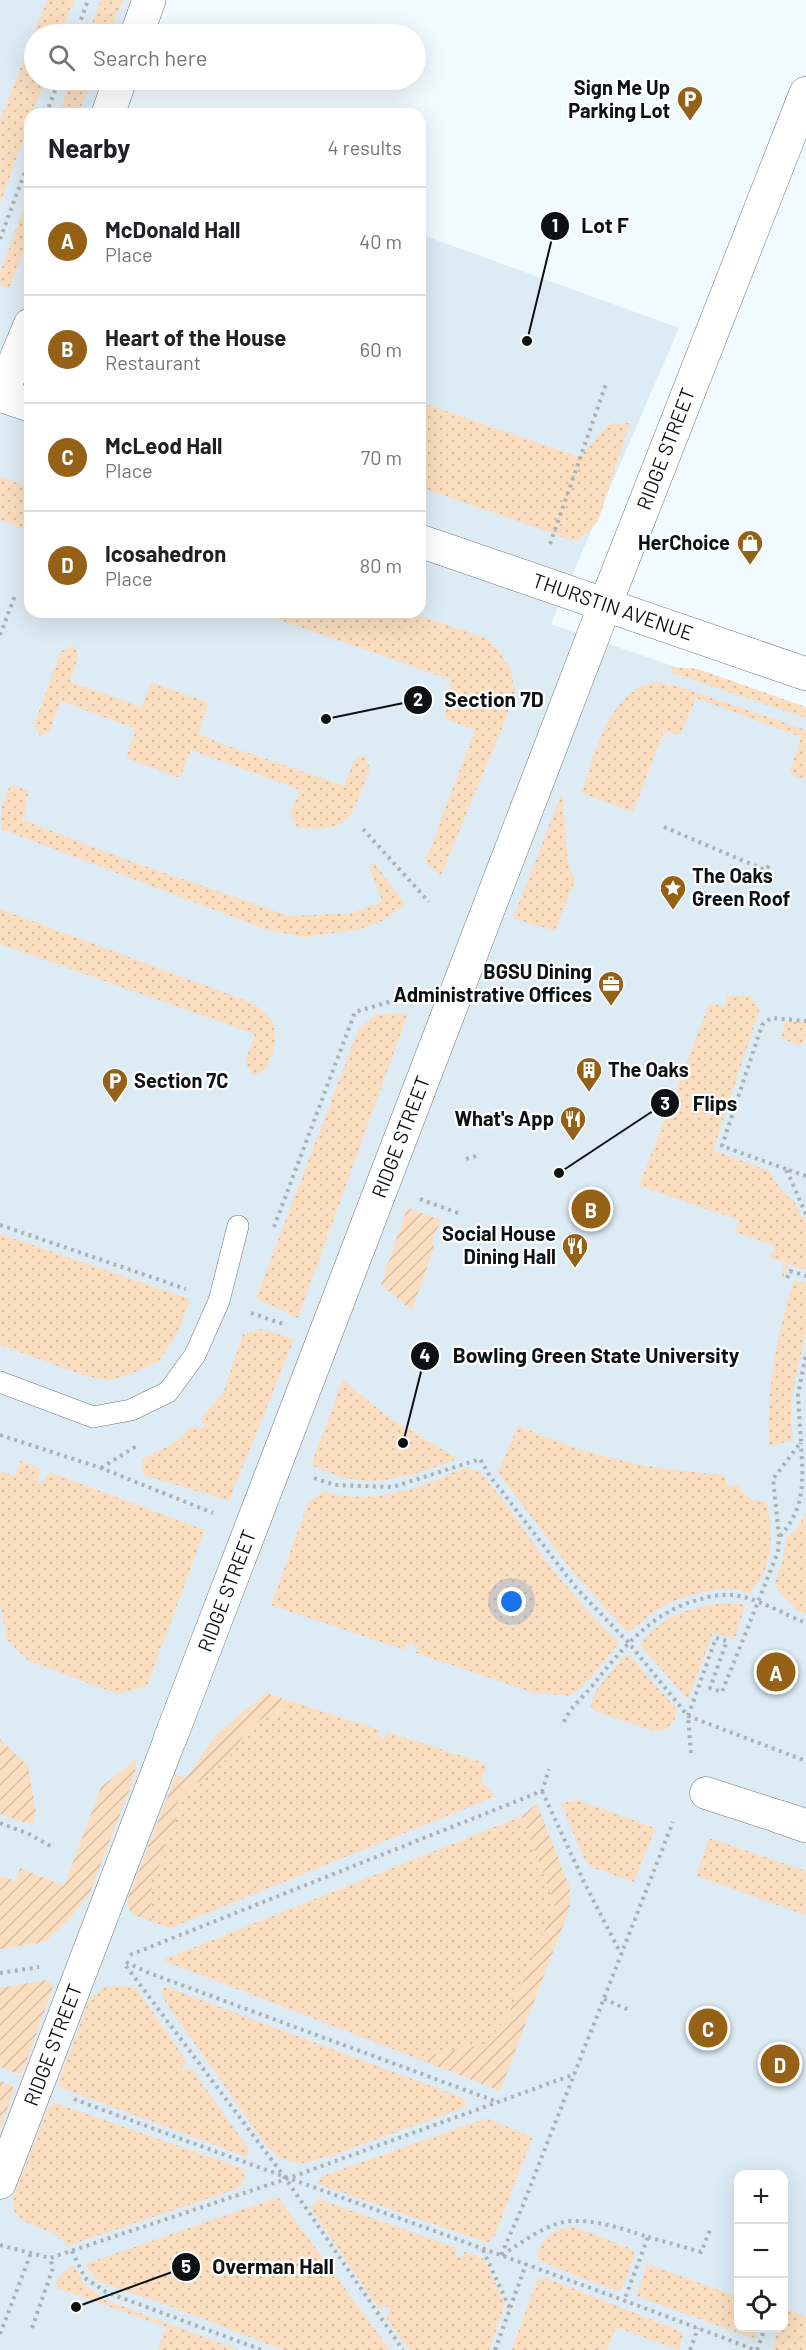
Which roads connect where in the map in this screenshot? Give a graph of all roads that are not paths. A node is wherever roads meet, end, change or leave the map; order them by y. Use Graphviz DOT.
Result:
graph roads {
  1 [pos="149,0"];
  2 [pos="141,24"];
  3 [pos="116,90"];
  4 [pos="806,93"];
  5 [pos="110,108"];
  6 [pos="24,347"];
  7 [pos="10,398"];
  8 [pos="426,543"];
  9 [pos="605,605"];
  10 [pos="806,674"];
  11 [pos="238,1226"];
  12 [pos="0,1382"];
  13 [pos="170,1739"];
  14 [pos="706,1793"];
  15 [pos="793,1821"];
  16 [pos="0,2183"];
  1 -- 2 [label="street"];
  3 -- 5 [label="street"];
  4 -- 9 [label="street, RIDGE STREET"];
  6 -- 7 [label="street"];
  8 -- 9 [label="street, THURSTIN AVENUE"];
  9 -- 10 [label="street, THURSTIN AVENUE"];
  9 -- 13 [label="street, RIDGE STREET"];
  11 -- 12 [label="lane"];
  13 -- 16 [label="street, RIDGE STREET"];
  14 -- 15 [label="street"];
}
